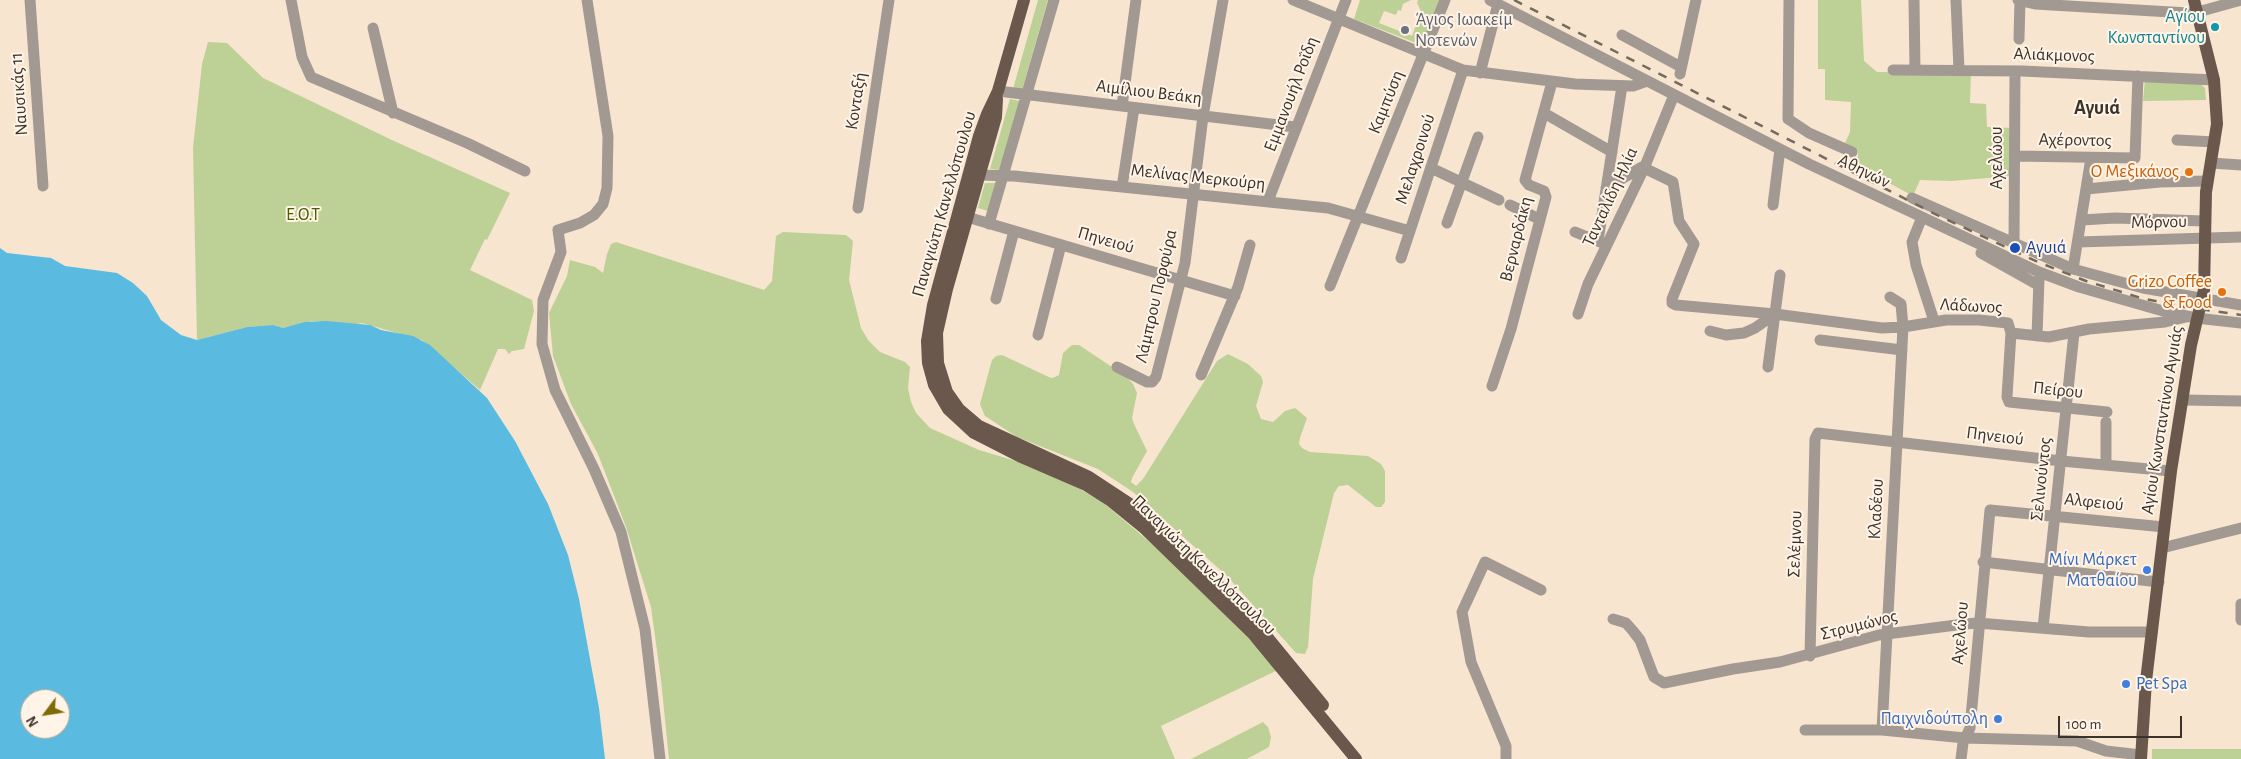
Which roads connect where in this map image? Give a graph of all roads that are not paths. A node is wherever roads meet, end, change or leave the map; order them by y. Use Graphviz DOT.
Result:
graph roads {
  1 [pos="30,0"];
  2 [pos="291,0"];
  3 [pos="587,0"];
  4 [pos="889,0"];
  5 [pos="1024,0"];
  6 [pos="1054,0"];
  7 [pos="1136,0"];
  8 [pos="1222,0"];
  9 [pos="1293,0"];
  10 [pos="1346,0"];
  11 [pos="1445,0"];
  12 [pos="1696,0"];
  13 [pos="1789,0"];
  14 [pos="1914,0"];
  15 [pos="1956,0"];
  16 [pos="2019,0"];
  17 [pos="2241,0"];
  18 [pos="1494,2"];
  19 [pos="2196,6"];
  20 [pos="1339,19"];
  21 [pos="373,28"];
  22 [pos="1622,35"];
  23 [pos="2019,39"];
  24 [pos="1425,54"];
  25 [pos="1463,70"];
  26 [pos="1893,70"];
  27 [pos="1915,70"];
  28 [pos="1959,70"];
  29 [pos="2015,71"];
  30 [pos="1480,74"];
  31 [pos="2138,76"];
  32 [pos="2214,80"];
  33 [pos="1647,81"];
  34 [pos="1552,82"];
  35 [pos="1622,86"];
  36 [pos="998,91"];
  37 [pos="1027,95"];
  38 [pos="1674,96"];
  39 [pos="1128,107"];
  40 [pos="1544,113"];
  41 [pos="393,114"];
  42 [pos="1203,116"];
  43 [pos="1295,127"];
  44 [pos="1478,137"];
  45 [pos="2176,140"];
  46 [pos="2215,142"];
  47 [pos="1780,149"];
  48 [pos="1612,152"];
  49 [pos="1852,152"];
  50 [pos="2014,156"];
  51 [pos="2091,158"];
  52 [pos="2211,163"];
  53 [pos="2241,165"];
  54 [pos="1645,166"];
  55 [pos="1431,168"];
  56 [pos="525,171"];
  57 [pos="979,175"];
  58 [pos="1003,175"];
  59 [pos="2207,181"];
  60 [pos="1462,182"];
  61 [pos="43,186"];
  62 [pos="1122,187"];
  63 [pos="1606,188"];
  64 [pos="2086,189"];
  65 [pos="1193,195"];
  66 [pos="1912,198"];
  67 [pos="1268,202"];
  68 [pos="1773,205"];
  69 [pos="858,208"];
  70 [pos="967,217"];
  71 [pos="1357,217"];
  72 [pos="1922,217"];
  73 [pos="1539,219"];
  74 [pos="2081,220"];
  75 [pos="2204,222"];
  76 [pos="1447,223"];
  77 [pos="989,224"];
  78 [pos="1014,231"];
  79 [pos="1410,231"];
  80 [pos="1575,232"];
  81 [pos="2241,236"];
  82 [pos="1962,237"];
  83 [pos="2206,239"];
  84 [pos="2078,242"];
  85 [pos="1602,243"];
  86 [pos="2014,244"];
  87 [pos="1061,245"];
  88 [pos="1250,245"];
  89 [pos="1401,258"];
  90 [pos="2073,269"];
  91 [pos="2039,272"];
  92 [pos="1780,274"];
  93 [pos="1181,280"];
  94 [pos="2038,285"];
  95 [pos="1330,286"];
  96 [pos="1235,296"];
  97 [pos="1890,296"];
  98 [pos="2202,298"];
  99 [pos="996,299"];
  100 [pos="2241,305"];
  101 [pos="1578,314"];
  102 [pos="1775,314"];
  103 [pos="2192,317"];
  104 [pos="1934,320"];
  105 [pos="2241,323"];
  106 [pos="1903,327"];
  107 [pos="1710,331"];
  108 [pos="2011,333"];
  109 [pos="2074,333"];
  110 [pos="1038,335"];
  111 [pos="2037,336"];
  112 [pos="1820,340"];
  113 [pos="1902,350"];
  114 [pos="1116,367"];
  115 [pos="1768,367"];
  116 [pos="1201,375"];
  117 [pos="1492,386"];
  118 [pos="2183,400"];
  119 [pos="2241,400"];
  120 [pos="2066,408"];
  121 [pos="1816,434"];
  122 [pos="1897,441"];
  123 [pos="2060,461"];
  124 [pos="2106,465"];
  125 [pos="2171,471"];
  126 [pos="1990,510"];
  127 [pos="2055,516"];
  128 [pos="2164,527"];
  129 [pos="2241,528"];
  130 [pos="2162,548"];
  131 [pos="1984,562"];
  132 [pos="2048,570"];
  133 [pos="2158,582"];
  134 [pos="1541,590"];
  135 [pos="2241,604"];
  136 [pos="1613,619"];
  137 [pos="2241,620"];
  138 [pos="1978,623"];
  139 [pos="2043,628"];
  140 [pos="2152,632"];
  141 [pos="1888,634"];
  142 [pos="1810,656"];
  143 [pos="1805,730"];
  144 [pos="1882,730"];
  145 [pos="1965,738"];
  146 [pos="2141,757"];
  147 [pos="660,759"];
  148 [pos="1357,759"];
  149 [pos="1506,759"];
  150 [pos="1961,759"];
  1 -- 61 [label="street, Ναυσικάς 11"];
  2 -- 41 [label="street"];
  3 -- 147 [label="street"];
  4 -- 69 [label="street, Κονταξή"];
  5 -- 36 [label="main road"];
  6 -- 37 [label="street"];
  7 -- 39 [label="street"];
  8 -- 42 [label="street, Λάμπρου Πορφύρα"];
  9 -- 20 [label="street"];
  10 -- 20 [label="street, Εμμανουήλ Ροΐδη"];
  11 -- 24 [label="street, Καμπύση"];
  12 -- 22 [label="street"];
  13 -- 49 [label="street"];
  14 -- 27 [label="street"];
  15 -- 28 [label="street"];
  16 -- 19 [label="street"];
  16 -- 23 [label="street"];
  17 -- 19 [label="street"];
  18 -- 30 [label="street"];
  18 -- 33 [label="street, Αθηνών"];
  19 -- 32 [label="main road, Αγίου Κωνσταντίνου Αγυιάς"];
  20 -- 24 [label="street"];
  20 -- 43 [label="street, Εμμανουήλ Ροΐδη"];
  21 -- 41 [label="street"];
  24 -- 25 [label="street"];
  24 -- 71 [label="street, Καμπύση"];
  25 -- 30 [label="street"];
  25 -- 55 [label="street, Μελαχροινού"];
  26 -- 27 [label="street, Αλιάκμονος"];
  27 -- 28 [label="street, Αλιάκμονος"];
  28 -- 29 [label="street, Αλιάκμονος"];
  29 -- 31 [label="street, Αλιάκμονος"];
  29 -- 50 [label="street, Αχελώου"];
  30 -- 34 [label="street"];
  31 -- 32 [label="street, Αλιάκμονος"];
  31 -- 51 [label="street, Αχέροντος"];
  32 -- 46 [label="main road, Αγίου Κωνσταντίνου Αγυιάς"];
  33 -- 35 [label="street"];
  33 -- 38 [label="street, Αθηνών"];
  34 -- 35 [label="street"];
  34 -- 40 [label="street, Βερναρδάκη"];
  35 -- 48 [label="street"];
  36 -- 37 [label="street, Αιμίλιου Βεάκη"];
  36 -- 57 [label="main road, Παναγιώτη Κανελλόπουλου"];
  36 -- 148 [label="main road, Παναγιώτη Κανελλόπουλου"];
  37 -- 39 [label="street, Αιμίλιου Βεάκη"];
  37 -- 58 [label="street"];
  38 -- 47 [label="street, Αθηνών"];
  38 -- 54 [label="street, Τανταλίδη Ηλία"];
  39 -- 42 [label="street, Αιμίλιου Βεάκη"];
  39 -- 62 [label="street"];
  40 -- 48 [label="street"];
  40 -- 73 [label="street, Βερναρδάκη"];
  41 -- 56 [label="street"];
  42 -- 43 [label="street, Αιμίλιου Βεάκη"];
  42 -- 65 [label="street, Λάμπρου Πορφύρα"];
  43 -- 67 [label="street, Εμμανουήλ Ροΐδη"];
  44 -- 60 [label="street"];
  45 -- 46 [label="street"];
  46 -- 52 [label="main road, Αγίου Κωνσταντίνου Αγυιάς"];
  47 -- 68 [label="street"];
  47 -- 72 [label="street, Αθηνών"];
  48 -- 63 [label="street"];
  50 -- 51 [label="street, Αχέροντος"];
  50 -- 86 [label="street, Αχελώου"];
  51 -- 64 [label="street"];
  52 -- 53 [label="street"];
  52 -- 59 [label="main road, Αγίου Κωνσταντίνου Αγυιάς"];
  54 -- 63 [label="street"];
  54 -- 85 [label="street, Τανταλίδη Ηλία"];
  54 -- 102 [label="street, Λάδωνος"];
  55 -- 60 [label="street"];
  55 -- 79 [label="street, Μελαχροινού"];
  57 -- 58 [label="street, Μελίνας Μερκούρη"];
  57 -- 70 [label="main road, Παναγιώτη Κανελλόπουλου"];
  58 -- 62 [label="street, Μελίνας Μερκούρη"];
  58 -- 77 [label="street"];
  59 -- 64 [label="street"];
  59 -- 75 [label="main road, Αγίου Κωνσταντίνου Αγυιάς"];
  60 -- 73 [label="street"];
  60 -- 76 [label="street"];
  62 -- 65 [label="street, Μελίνας Μερκούρη"];
  63 -- 85 [label="street"];
  64 -- 74 [label="street"];
  65 -- 67 [label="street, Μελίνας Μερκούρη"];
  65 -- 93 [label="street, Λάμπρου Πορφύρα"];
  66 -- 86 [label="street"];
  67 -- 71 [label="street, Μελίνας Μερκούρη"];
  70 -- 77 [label="street, Πηνειού"];
  70 -- 148 [label="main road, Παναγιώτη Κανελλόπουλου"];
  71 -- 79 [label="street, Μελίνας Μερκούρη"];
  71 -- 95 [label="street, Καμπύση"];
  72 -- 82 [label="street, Αθηνών"];
  72 -- 104 [label="street"];
  73 -- 117 [label="street, Βερναρδάκη"];
  74 -- 75 [label="street"];
  74 -- 84 [label="street"];
  75 -- 83 [label="main road, Αγίου Κωνσταντίνου Αγυιάς"];
  77 -- 78 [label="street, Πηνειού"];
  78 -- 87 [label="street, Πηνειού"];
  78 -- 99 [label="street"];
  79 -- 89 [label="street, Μελαχροινού"];
  80 -- 85 [label="street"];
  81 -- 83 [label="street, Μόρνου"];
  82 -- 91 [label="street, Αθηνών"];
  82 -- 94 [label="street"];
  83 -- 84 [label="street, Μόρνου"];
  83 -- 98 [label="main road, Αγίου Κωνσταντίνου Αγυιάς"];
  84 -- 90 [label="street"];
  85 -- 101 [label="street, Τανταλίδη Ηλία"];
  86 -- 90 [label="street"];
  87 -- 93 [label="street, Πηνειού"];
  87 -- 110 [label="street"];
  88 -- 96 [label="street"];
  90 -- 98 [label="street"];
  91 -- 94 [label="street"];
  91 -- 103 [label="street, Αθηνών"];
  92 -- 102 [label="street"];
  93 -- 96 [label="street, Πηνειού"];
  93 -- 114 [label="street, Λάμπρου Πορφύρα"];
  94 -- 111 [label="street"];
  96 -- 116 [label="street"];
  97 -- 106 [label="street, Κλαδέου"];
  98 -- 100 [label="street"];
  98 -- 103 [label="main road, Αγίου Κωνσταντίνου Αγυιάς"];
  102 -- 106 [label="street, Λάδωνος"];
  102 -- 107 [label="street"];
  102 -- 115 [label="street"];
  103 -- 105 [label="street, Αθηνών"];
  103 -- 109 [label="street, Λάδωνος"];
  103 -- 118 [label="main road, Αγίου Κωνσταντίνου Αγυιάς"];
  104 -- 106 [label="street, Λάδωνος"];
  104 -- 108 [label="street, Λάδωνος"];
  106 -- 113 [label="street, Κλαδέου"];
  108 -- 111 [label="street, Λάδωνος"];
  108 -- 120 [label="street, Πείρου"];
  109 -- 111 [label="street, Λάδωνος"];
  109 -- 120 [label="street, Σελινούντος"];
  112 -- 113 [label="street"];
  113 -- 122 [label="street, Κλαδέου"];
  118 -- 119 [label="street"];
  118 -- 125 [label="main road, Αγίου Κωνσταντίνου Αγυιάς"];
  120 -- 123 [label="street, Σελινούντος"];
  120 -- 124 [label="street, Πείρου"];
  121 -- 122 [label="street, Πηνειού"];
  121 -- 142 [label="street, Σελέμνου"];
  122 -- 123 [label="street, Πηνειού"];
  122 -- 141 [label="street, Κλαδέου"];
  123 -- 124 [label="street, Πηνειού"];
  123 -- 127 [label="street, Σελινούντος"];
  124 -- 125 [label="street, Πηνειού"];
  125 -- 128 [label="main road, Αγίου Κωνσταντίνου Αγυιάς"];
  126 -- 127 [label="street, Αλφειού"];
  126 -- 131 [label="street, Αχελώου"];
  127 -- 128 [label="street, Αλφειού"];
  127 -- 132 [label="street, Σελινούντος"];
  128 -- 130 [label="main road, Αγίου Κωνσταντίνου Αγυιάς"];
  129 -- 130 [label="street"];
  130 -- 133 [label="main road, Αγίου Κωνσταντίνου Αγυιάς"];
  131 -- 132 [label="street"];
  131 -- 138 [label="street, Αχελώου"];
  132 -- 133 [label="street"];
  132 -- 139 [label="street, Σελινούντος"];
  133 -- 140 [label="main road, Αγίου Κωνσταντίνου Αγυιάς"];
  134 -- 149 [label="street"];
  135 -- 137 [label="street"];
  136 -- 142 [label="street, Στρυμώνος"];
  138 -- 139 [label="street, Στρυμώνος"];
  138 -- 141 [label="street, Στρυμώνος"];
  138 -- 145 [label="street, Αχελώου"];
  139 -- 140 [label="street, Στρυμώνος"];
  140 -- 146 [label="main road, Αγίου Κωνσταντίνου Αγυιάς"];
  141 -- 142 [label="street, Στρυμώνος"];
  141 -- 144 [label="street, Κλαδέου"];
  143 -- 144 [label="street"];
  144 -- 145 [label="street"];
  145 -- 146 [label="street"];
  145 -- 150 [label="street, Αχελώου"];
}
